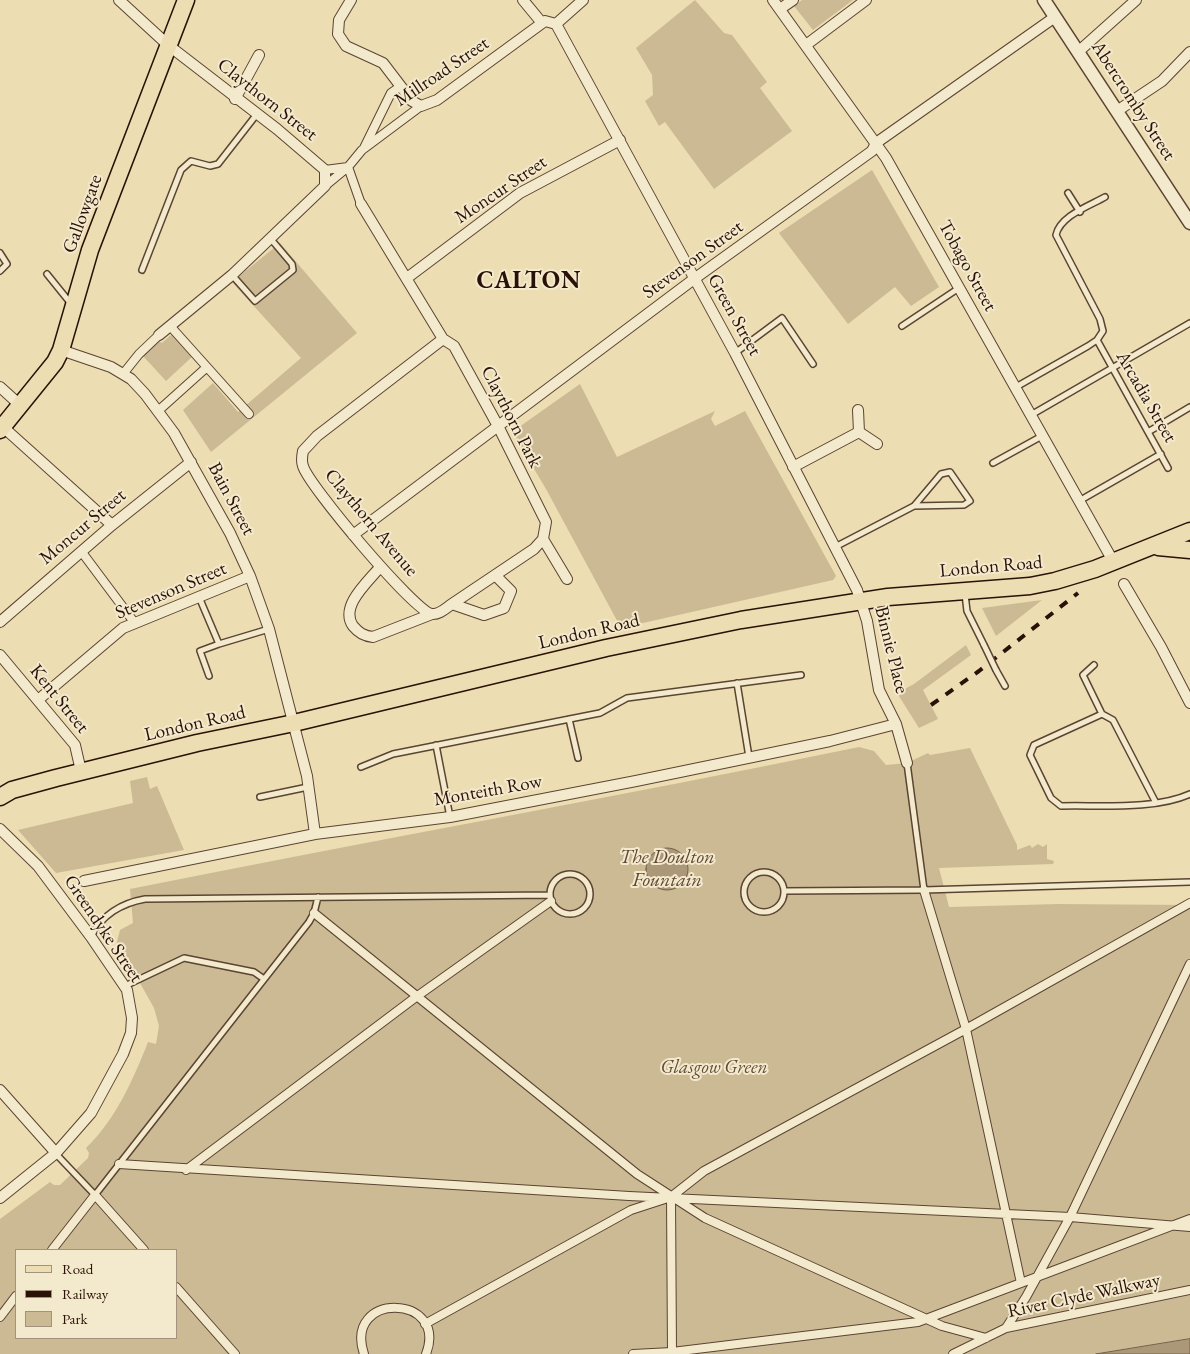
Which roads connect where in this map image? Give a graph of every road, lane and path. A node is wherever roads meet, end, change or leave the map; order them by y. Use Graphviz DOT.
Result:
graph roads {
  1 [pos="119,0"];
  2 [pos="186,0"];
  3 [pos="352,0"];
  4 [pos="523,0"];
  5 [pos="583,0"];
  6 [pos="773,0"];
  7 [pos="793,0"];
  8 [pos="866,0"];
  9 [pos="1044,0"];
  10 [pos="1136,0"];
  11 [pos="780,10"];
  12 [pos="1055,17"];
  13 [pos="542,23"];
  14 [pos="556,24"];
  15 [pos="168,45"];
  16 [pos="806,45"];
  17 [pos="1078,52"];
  18 [pos="1190,52"];
  19 [pos="258,55"];
  20 [pos="401,86"];
  21 [pos="235,98"];
  22 [pos="421,106"];
  23 [pos="1117,112"];
  24 [pos="257,113"];
  25 [pos="620,140"];
  26 [pos="876,143"];
  27 [pos="362,150"];
  28 [pos="348,167"];
  29 [pos="325,170"];
  30 [pos="325,186"];
  31 [pos="1068,193"];
  32 [pos="1105,196"];
  33 [pos="361,204"];
  34 [pos="1080,212"];
  35 [pos="1190,223"];
  36 [pos="270,237"];
  37 [pos="0,253"];
  38 [pos="142,270"];
  39 [pos="0,271"];
  40 [pos="47,274"];
  41 [pos="232,274"];
  42 [pos="407,278"];
  43 [pos="694,279"];
  44 [pos="959,288"];
  45 [pos="74,307"];
  46 [pos="1190,323"];
  47 [pos="902,326"];
  48 [pos="171,327"];
  49 [pos="160,335"];
  50 [pos="443,339"];
  51 [pos="1097,340"];
  52 [pos="61,350"];
  53 [pos="736,353"];
  54 [pos="813,364"];
  55 [pos="207,367"];
  56 [pos="1113,369"];
  57 [pos="123,374"];
  58 [pos="0,387"];
  59 [pos="1015,387"];
  60 [pos="20,406"];
  61 [pos="1190,407"];
  62 [pos="858,410"];
  63 [pos="158,411"];
  64 [pos="249,414"];
  65 [pos="1031,415"];
  66 [pos="498,426"];
  67 [pos="2,428"];
  68 [pos="859,432"];
  69 [pos="1148,432"];
  70 [pos="1042,436"];
  71 [pos="877,444"];
  72 [pos="1161,454"];
  73 [pos="191,462"];
  74 [pos="993,463"];
  75 [pos="793,467"];
  76 [pos="1168,468"];
  77 [pos="1079,501"];
  78 [pos="914,506"];
  79 [pos="112,525"];
  80 [pos="1190,531"];
  81 [pos="353,535"];
  82 [pos="543,539"];
  83 [pos="835,547"];
  84 [pos="1150,547"];
  85 [pos="1190,550"];
  86 [pos="82,551"];
  87 [pos="1113,561"];
  88 [pos="380,567"];
  89 [pos="495,575"];
  90 [pos="250,576"];
  91 [pos="567,579"];
  92 [pos="1124,584"];
  93 [pos="964,590"];
  94 [pos="199,597"];
  95 [pos="861,601"];
  96 [pos="452,604"];
  97 [pos="432,614"];
  98 [pos="0,622"];
  99 [pos="134,622"];
  100 [pos="269,629"];
  101 [pos="219,644"];
  102 [pos="1,657"];
  103 [pos="1094,665"];
  104 [pos="801,675"];
  105 [pos="209,676"];
  106 [pos="737,684"];
  107 [pos="1005,686"];
  108 [pos="38,700"];
  109 [pos="1190,703"];
  110 [pos="1102,714"];
  111 [pos="569,719"];
  112 [pos="294,723"];
  113 [pos="896,724"];
  114 [pos="436,745"];
  115 [pos="749,757"];
  116 [pos="578,758"];
  117 [pos="907,763"];
  118 [pos="361,767"];
  119 [pos="81,771"];
  120 [pos="308,787"];
  121 [pos="1190,794"];
  122 [pos="0,797"];
  123 [pos="260,797"];
  124 [pos="1156,803"];
  125 [pos="450,817"];
  126 [pos="0,829"];
  127 [pos="315,834"];
  128 [pos="84,881"];
  129 [pos="1190,882"];
  130 [pos="784,890"];
  131 [pos="924,890"];
  132 [pos="318,897"];
  133 [pos="550,898"];
  134 [pos="1190,903"];
  135 [pos="314,913"];
  136 [pos="91,937"];
  137 [pos="1190,964"];
  138 [pos="264,979"];
  139 [pos="125,986"];
  140 [pos="416,997"];
  141 [pos="966,1029"];
  142 [pos="0,1090"];
  143 [pos="56,1153"];
  144 [pos="119,1164"];
  145 [pos="186,1170"];
  146 [pos="95,1195"];
  147 [pos="671,1197"];
  148 [pos="0,1198"];
  149 [pos="1006,1215"];
  150 [pos="1070,1217"];
  151 [pos="1190,1219"];
  152 [pos="1173,1226"];
  153 [pos="1190,1227"];
  154 [pos="53,1249"];
  155 [pos="143,1249"];
  156 [pos="1036,1278"];
  157 [pos="1021,1283"];
  158 [pos="178,1289"];
  159 [pos="1190,1290"];
  160 [pos="15,1297"];
  161 [pos="0,1317"];
  162 [pos="928,1320"];
  163 [pos="425,1324"];
  164 [pos="1006,1328"];
  165 [pos="986,1338"];
  166 [pos="429,1353"];
  167 [pos="673,1353"];
  168 [pos="236,1354"];
  169 [pos="364,1354"];
  170 [pos="633,1354"];
  171 [pos="953,1354"];
  1 -- 15 [label="street, Claythorn Street"];
  2 -- 15 [label="main road, Gallowgate"];
  3 -- 20 [label="street"];
  4 -- 13 [label="street"];
  5 -- 14 [label="street"];
  6 -- 11 [label="street, Tobago Street"];
  7 -- 11 [label="street"];
  8 -- 16 [label="street"];
  9 -- 12 [label="street, Abercromby Street"];
  10 -- 17 [label="street"];
  11 -- 16 [label="street, Tobago Street"];
  12 -- 17 [label="street, Abercromby Street"];
  12 -- 26 [label="street, Stevenson Street"];
  13 -- 14 [label="street"];
  13 -- 22 [label="street, Millroad Street"];
  14 -- 25 [label="street, Green Street"];
  15 -- 21 [label="street, Claythorn Street"];
  15 -- 45 [label="main road, Gallowgate"];
  16 -- 26 [label="street, Tobago Street"];
  17 -- 23 [label="street, Abercromby Street"];
  18 -- 23 [label="street"];
  19 -- 21 [label="street"];
  20 -- 22 [label="street"];
  20 -- 27 [label="street"];
  21 -- 24 [label="street, Claythorn Street"];
  22 -- 27 [label="street, Millroad Street"];
  23 -- 35 [label="street, Abercromby Street"];
  24 -- 29 [label="street, Claythorn Street"];
  24 -- 38 [label="lane"];
  25 -- 42 [label="street, Moncur Street"];
  25 -- 43 [label="street, Green Street"];
  26 -- 43 [label="street, Stevenson Street"];
  26 -- 44 [label="street, Tobago Street"];
  27 -- 28 [label="street, Millroad Street"];
  28 -- 29 [label="street"];
  28 -- 30 [label="street, Millroad Street"];
  28 -- 33 [label="street"];
  29 -- 30 [label="street"];
  30 -- 36 [label="street, Millroad Street"];
  31 -- 34 [label="lane"];
  32 -- 34 [label="lane"];
  33 -- 42 [label="street, Claythorn Park"];
  34 -- 51 [label="lane"];
  36 -- 41 [label="street, Millroad Street"];
  36 -- 41 [label="lane"];
  37 -- 39 [label="lane"];
  40 -- 45 [label="lane"];
  41 -- 48 [label="street, Millroad Street"];
  42 -- 50 [label="street, Claythorn Park"];
  43 -- 53 [label="street, Green Street"];
  43 -- 66 [label="street, Stevenson Street"];
  44 -- 47 [label="lane"];
  44 -- 59 [label="street, Tobago Street"];
  45 -- 52 [label="main road, Gallowgate"];
  46 -- 56 [label="lane"];
  48 -- 49 [label="street, Millroad Street"];
  48 -- 55 [label="street"];
  49 -- 57 [label="street"];
  50 -- 66 [label="street, Claythorn Park"];
  50 -- 81 [label="street, Claythorn Avenue"];
  51 -- 56 [label="lane, Arcadia Street"];
  51 -- 59 [label="lane"];
  52 -- 57 [label="street, Bain Street"];
  52 -- 60 [label="main road, Gallowgate"];
  53 -- 54 [label="lane"];
  53 -- 75 [label="street, Green Street"];
  55 -- 63 [label="street"];
  55 -- 64 [label="street"];
  56 -- 65 [label="lane"];
  56 -- 69 [label="lane, Arcadia Street"];
  57 -- 63 [label="street, Bain Street"];
  58 -- 60 [label="street"];
  59 -- 65 [label="street, Tobago Street"];
  60 -- 67 [label="main road, Gallowgate"];
  61 -- 69 [label="lane"];
  62 -- 68 [label="street"];
  63 -- 73 [label="street, Bain Street"];
  65 -- 70 [label="street, Tobago Street"];
  66 -- 81 [label="street, Stevenson Street"];
  66 -- 82 [label="street, Claythorn Park"];
  67 -- 79 [label="street"];
  68 -- 71 [label="street"];
  68 -- 75 [label="street"];
  69 -- 72 [label="lane, Arcadia Street"];
  70 -- 74 [label="lane"];
  70 -- 77 [label="street, Tobago Street"];
  72 -- 76 [label="lane, Arcadia Street"];
  72 -- 77 [label="lane"];
  73 -- 79 [label="street, Moncur Street"];
  73 -- 90 [label="street, Bain Street"];
  75 -- 83 [label="street, Green Street"];
  77 -- 87 [label="street, Tobago Street"];
  78 -- 78 [label="lane"];
  78 -- 83 [label="lane"];
  79 -- 86 [label="street, Moncur Street"];
  80 -- 84 [label="main road, London Road"];
  81 -- 88 [label="street, Claythorn Avenue"];
  82 -- 89 [label="street"];
  82 -- 91 [label="street, Claythorn Park"];
  83 -- 95 [label="street, Green Street"];
  84 -- 85 [label="main road"];
  84 -- 87 [label="main road, London Road"];
  86 -- 98 [label="street, Moncur Street"];
  86 -- 99 [label="street"];
  87 -- 93 [label="main road, London Road"];
  88 -- 97 [label="street, Claythorn Avenue"];
  88 -- 97 [label="street"];
  89 -- 96 [label="street"];
  89 -- 96 [label="street"];
  90 -- 94 [label="street, Stevenson Street"];
  90 -- 100 [label="street, Bain Street"];
  92 -- 109 [label="street"];
  93 -- 95 [label="main road, London Road"];
  93 -- 107 [label="lane, bridge"];
  94 -- 99 [label="street, Stevenson Street"];
  94 -- 101 [label="lane"];
  95 -- 112 [label="main road, London Road"];
  95 -- 113 [label="street, Binnie Place"];
  96 -- 97 [label="street"];
  99 -- 108 [label="street, Stevenson Street"];
  100 -- 101 [label="lane"];
  100 -- 112 [label="street, Bain Street"];
  101 -- 105 [label="lane"];
  102 -- 108 [label="street, Kent Street"];
  103 -- 110 [label="lane"];
  104 -- 106 [label="lane"];
  106 -- 111 [label="lane"];
  106 -- 115 [label="lane"];
  108 -- 119 [label="street, Kent Street"];
  110 -- 124 [label="lane"];
  110 -- 124 [label="lane"];
  111 -- 114 [label="lane"];
  111 -- 116 [label="lane"];
  112 -- 119 [label="main road, London Road"];
  112 -- 120 [label="street, Bain Street"];
  113 -- 115 [label="street, Monteith Row"];
  113 -- 117 [label="street, Binnie Place"];
  114 -- 118 [label="lane"];
  114 -- 125 [label="lane"];
  115 -- 125 [label="street, Monteith Row"];
  117 -- 131 [label="lane"];
  119 -- 122 [label="main road, London Road"];
  120 -- 123 [label="lane"];
  120 -- 127 [label="street, Bain Street"];
  121 -- 124 [label="lane"];
  125 -- 127 [label="street, Monteith Row"];
  126 -- 136 [label="street, Greendyke Street"];
  127 -- 128 [label="street, Monteith Row"];
  129 -- 131 [label="lane"];
  130 -- 130 [label="lane"];
  130 -- 131 [label="lane"];
  131 -- 141 [label="street"];
  132 -- 133 [label="lane"];
  132 -- 135 [label="lane"];
  132 -- 136 [label="lane"];
  133 -- 133 [label="lane"];
  133 -- 140 [label="street"];
  134 -- 141 [label="street"];
  135 -- 138 [label="lane"];
  135 -- 140 [label="street"];
  136 -- 139 [label="street, Greendyke Street"];
  137 -- 150 [label="street"];
  138 -- 139 [label="lane"];
  138 -- 144 [label="lane"];
  139 -- 143 [label="street, Greendyke Street"];
  140 -- 145 [label="street"];
  140 -- 147 [label="street"];
  141 -- 147 [label="street"];
  141 -- 149 [label="street"];
  142 -- 143 [label="street"];
  143 -- 146 [label="lane"];
  143 -- 148 [label="street, Greendyke Street"];
  144 -- 145 [label="street"];
  144 -- 146 [label="lane"];
  145 -- 147 [label="street"];
  146 -- 154 [label="street"];
  146 -- 155 [label="street"];
  147 -- 149 [label="street"];
  147 -- 162 [label="street"];
  147 -- 163 [label="street"];
  147 -- 167 [label="street"];
  149 -- 150 [label="street"];
  149 -- 157 [label="street"];
  150 -- 152 [label="street"];
  150 -- 156 [label="street"];
  151 -- 152 [label="street"];
  152 -- 153 [label="street"];
  152 -- 156 [label="street"];
  156 -- 157 [label="street"];
  156 -- 164 [label="street"];
  157 -- 162 [label="street"];
  158 -- 168 [label="street"];
  159 -- 164 [label="street, River Clyde Walkway"];
  160 -- 161 [label="street"];
  162 -- 165 [label="street"];
  162 -- 167 [label="street"];
  163 -- 166 [label="street"];
  163 -- 169 [label="street"];
  164 -- 165 [label="street, River Clyde Walkway"];
  165 -- 171 [label="street, River Clyde Walkway"];
  167 -- 170 [label="street"];
}
